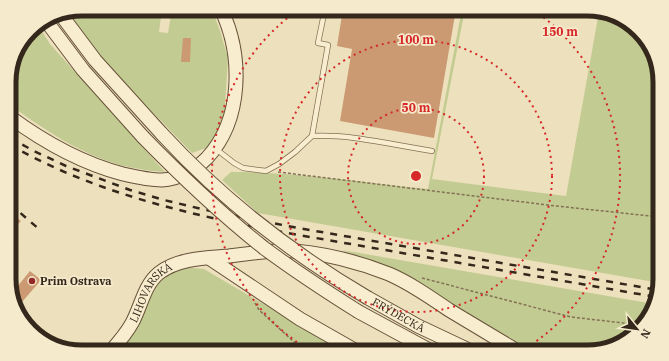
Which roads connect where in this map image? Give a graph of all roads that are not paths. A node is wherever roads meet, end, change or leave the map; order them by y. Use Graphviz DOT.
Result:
graph roads {
  1 [pos="225,16"];
  2 [pos="324,16"];
  3 [pos="64,19"];
  4 [pos="49,25"];
  5 [pos="16,121"];
  6 [pos="312,136"];
  7 [pos="215,148"];
  8 [pos="432,151"];
  9 [pos="209,258"];
  10 [pos="116,345"];
  11 [pos="346,345"];
  12 [pos="420,345"];
  13 [pos="458,345"];
  14 [pos="508,345"];
  1 -- 7 [label="main road"];
  2 -- 6 [label="lane"];
  3 -- 13 [label="main road, FRÝDECKÁ, bridge"];
  4 -- 12 [label="main road, FRÝDECKÁ, bridge"];
  5 -- 7 [label="main road"];
  6 -- 7 [label="lane"];
  6 -- 8 [label="lane"];
  9 -- 10 [label="main road, LIHOVARSKÁ"];
  9 -- 11 [label="main road"];
  9 -- 14 [label="main road, LIHOVARSKÁ"];
}
